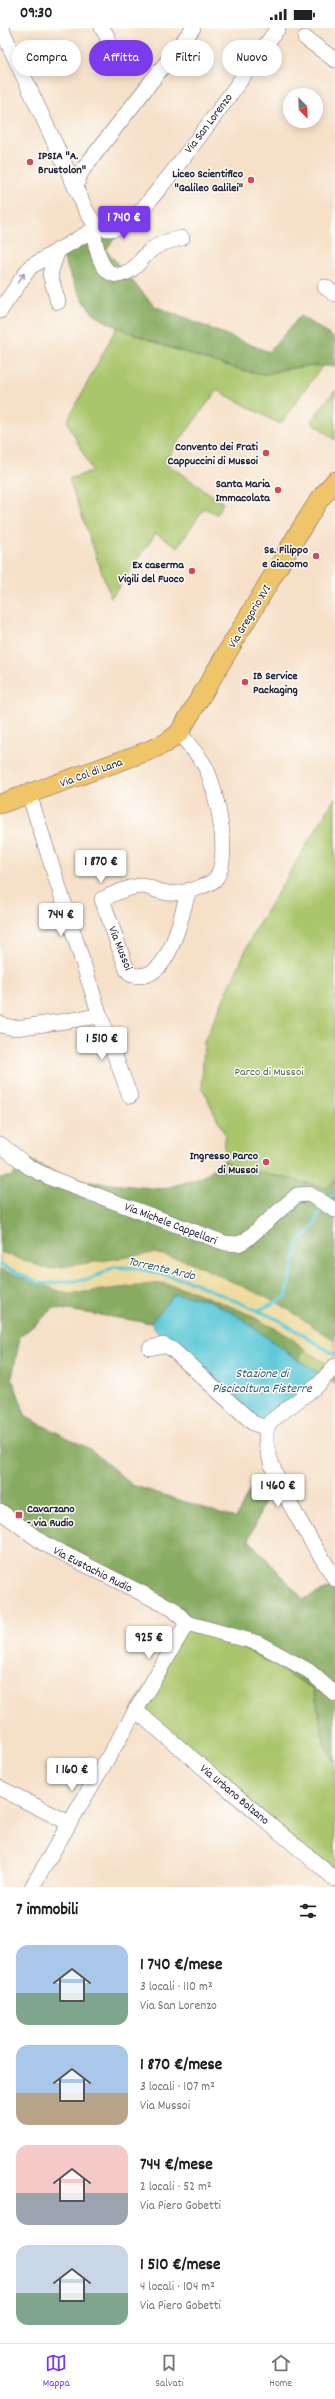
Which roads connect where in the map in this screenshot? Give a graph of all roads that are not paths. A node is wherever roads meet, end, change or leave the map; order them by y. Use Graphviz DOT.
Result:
graph roads {
  1 [pos="2,28"];
  2 [pos="102,28"];
  3 [pos="193,28"];
  4 [pos="278,28"];
  5 [pos="305,38"];
  6 [pos="107,40"];
  7 [pos="335,60"];
  8 [pos="76,189"];
  9 [pos="95,228"];
  10 [pos="182,238"];
  11 [pos="58,250"];
  12 [pos="58,302"];
  13 [pos="0,311"];
  14 [pos="335,481"];
  15 [pos="179,733"];
  16 [pos="28,794"];
  17 [pos="0,804"];
  18 [pos="189,890"];
  19 [pos="100,1016"];
  20 [pos="0,1023"];
  21 [pos="130,1096"];
  22 [pos="0,1144"];
  23 [pos="335,1210"];
  24 [pos="150,1348"];
  25 [pos="332,1371"];
  26 [pos="266,1428"];
  27 [pos="0,1512"];
  28 [pos="335,1579"];
  29 [pos="187,1622"];
  30 [pos="335,1694"];
  31 [pos="135,1710"];
  32 [pos="0,1788"];
  33 [pos="69,1823"];
  34 [pos="335,1878"];
  35 [pos="32,1887"];
  1 -- 8 [label="street"];
  2 -- 6 [label="street"];
  3 -- 8 [label="street"];
  4 -- 9 [label="street, Via San Lorenzo"];
  5 -- 7 [label="street"];
  8 -- 9 [label="street"];
  9 -- 10 [label="street"];
  9 -- 11 [label="street"];
  11 -- 12 [label="street"];
  13 -- 11 [label="street, one-way"];
  14 -- 15 [label="main road, Via Gregorio XVI"];
  15 -- 16 [label="main road, Via Col di Lana"];
  15 -- 18 [label="street, Via Mussoi"];
  16 -- 17 [label="main road, Via Col di Lana"];
  16 -- 19 [label="street"];
  18 -- 18 [label="street, Via Mussoi"];
  19 -- 20 [label="street"];
  19 -- 21 [label="street"];
  22 -- 23 [label="street, Via Michele Cappellari"];
  24 -- 26 [label="street"];
  25 -- 26 [label="street"];
  26 -- 28 [label="street"];
  27 -- 29 [label="street, Via Eustachio Rudio"];
  29 -- 30 [label="street"];
  29 -- 31 [label="street"];
  31 -- 33 [label="street"];
  31 -- 34 [label="street, Via Urbano Bolzano"];
  32 -- 33 [label="street"];
  33 -- 35 [label="street"];
}
